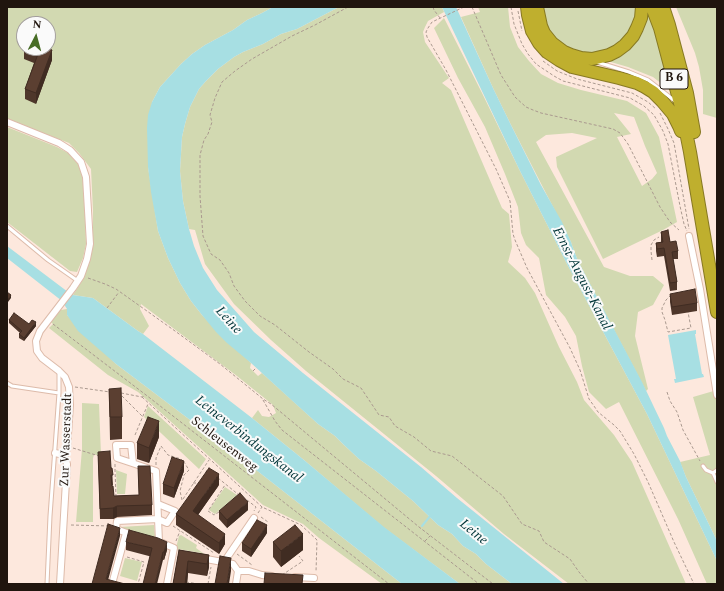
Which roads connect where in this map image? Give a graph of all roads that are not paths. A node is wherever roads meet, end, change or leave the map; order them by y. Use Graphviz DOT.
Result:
graph roads {
  1 [pos="527,7"];
  2 [pos="537,7"];
  3 [pos="642,7"];
  4 [pos="652,7"];
  5 [pos="663,7"];
  6 [pos="592,59"];
  7 [pos="681,107"];
  8 [pos="7,122"];
  9 [pos="690,152"];
  10 [pos="7,226"];
  11 [pos="689,236"];
  12 [pos="717,270"];
  13 [pos="79,279"];
  14 [pos="717,312"];
  15 [pos="59,371"];
  16 [pos="7,383"];
  17 [pos="59,393"];
  18 [pos="717,395"];
  19 [pos="55,453"];
  20 [pos="64,455"];
  21 [pos="132,463"];
  22 [pos="703,466"];
  23 [pos="717,470"];
  24 [pos="713,473"];
  25 [pos="717,482"];
  26 [pos="158,504"];
  27 [pos="255,518"];
  28 [pos="158,519"];
  29 [pos="126,533"];
  30 [pos="139,537"];
  31 [pos="192,557"];
  32 [pos="224,562"];
  33 [pos="238,571"];
  34 [pos="314,578"];
  35 [pos="47,584"];
  36 [pos="60,584"];
  37 [pos="112,584"];
  38 [pos="166,584"];
  39 [pos="236,584"];
  1 -- 9 [label="highway"];
  2 -- 6 [label="highway"];
  3 -- 6 [label="highway"];
  4 -- 7 [label="highway, B 6"];
  5 -- 12 [label="highway, B 6"];
  6 -- 7 [label="lane"];
  7 -- 9 [label="highway, B 6"];
  8 -- 13 [label="street"];
  9 -- 14 [label="highway, B 6"];
  10 -- 13 [label="lane"];
  11 -- 18 [label="street"];
  13 -- 15 [label="street"];
  15 -- 17 [label="lane"];
  15 -- 20 [label="street, Zur Wasserstadt"];
  16 -- 17 [label="lane"];
  17 -- 19 [label="lane"];
  19 -- 20 [label="street"];
  19 -- 35 [label="lane"];
  20 -- 36 [label="street, Zur Wasserstadt"];
  21 -- 21 [label="street"];
  21 -- 26 [label="street"];
  22 -- 24 [label="lane"];
  23 -- 24 [label="lane"];
  24 -- 25 [label="lane"];
  26 -- 28 [label="street"];
  26 -- 28 [label="street"];
  27 -- 32 [label="street"];
  28 -- 29 [label="street"];
  28 -- 38 [label="street"];
  29 -- 30 [label="street"];
  29 -- 37 [label="street"];
  31 -- 32 [label="street"];
  32 -- 33 [label="street"];
  33 -- 34 [label="street"];
  33 -- 39 [label="street"];
}
